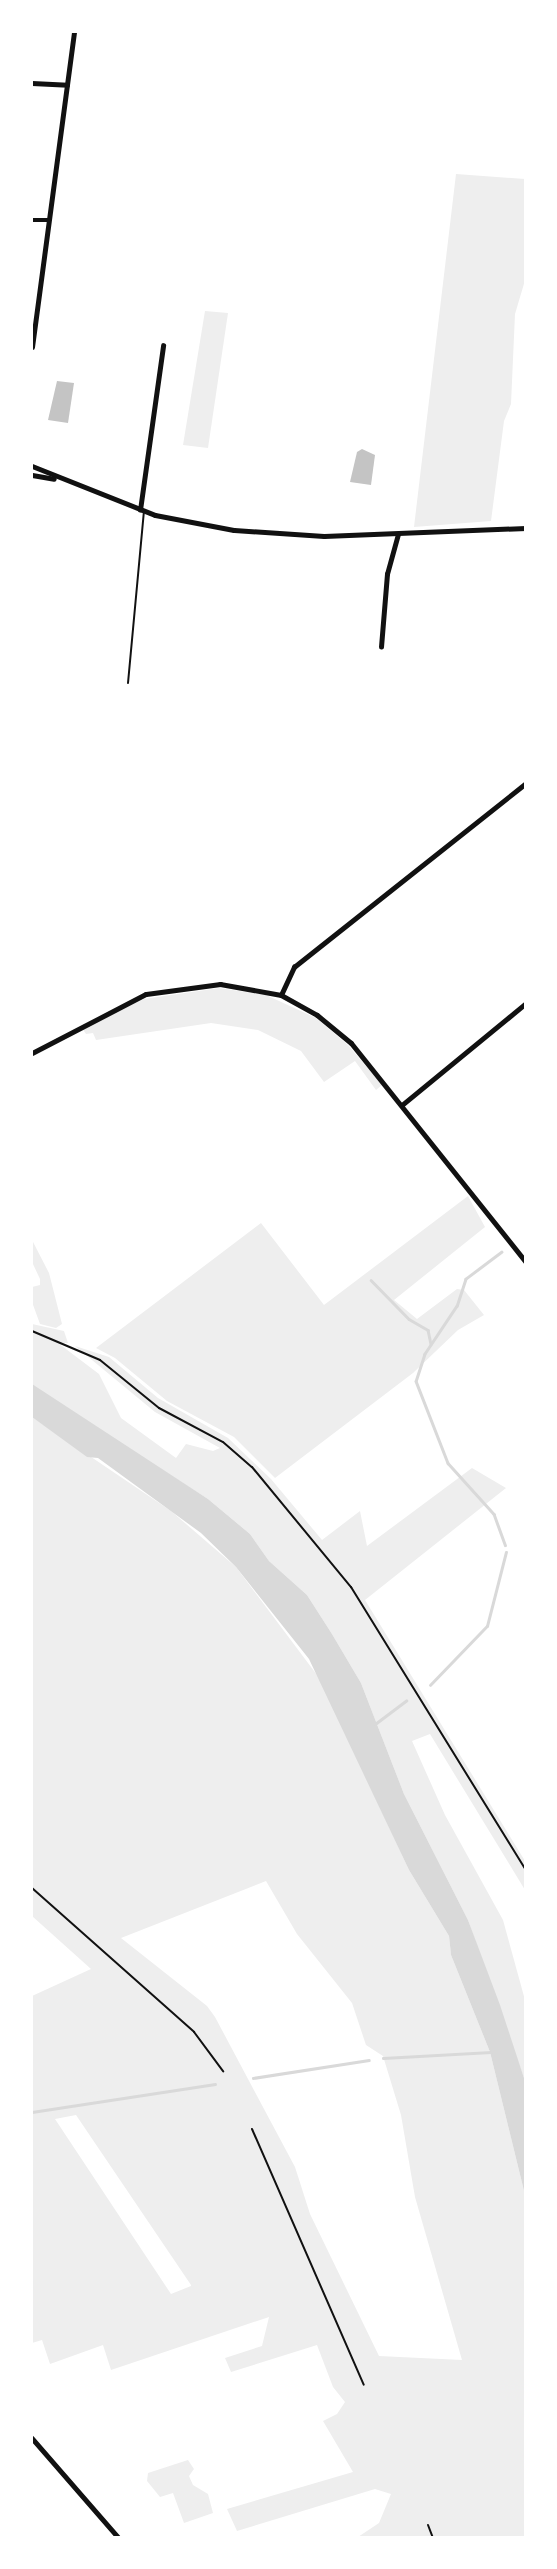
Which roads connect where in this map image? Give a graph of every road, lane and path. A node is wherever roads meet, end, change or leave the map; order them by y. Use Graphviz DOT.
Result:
graph roads {
  1 [pos="74,32"];
  2 [pos="32,83"];
  3 [pos="67,85"];
  4 [pos="32,220"];
  5 [pos="49,220"];
  6 [pos="163,346"];
  7 [pos="32,347"];
  8 [pos="32,466"];
  9 [pos="32,475"];
  10 [pos="57,480"];
  11 [pos="142,510"];
  12 [pos="526,528"];
  13 [pos="398,534"];
  14 [pos="381,647"];
  15 [pos="128,683"];
  16 [pos="526,783"];
  17 [pos="281,995"];
  18 [pos="526,1003"];
  19 [pos="32,1053"];
  20 [pos="402,1105"];
  21 [pos="526,1262"];
  22 [pos="32,1331"];
  23 [pos="526,1870"];
  24 [pos="32,1888"];
  25 [pos="223,2071"];
  26 [pos="252,2129"];
  27 [pos="364,2385"];
  28 [pos="32,2438"];
  29 [pos="428,2525"];
  30 [pos="119,2538"];
  31 [pos="433,2538"];
  1 -- 3 [label="street"];
  2 -- 3 [label="street"];
  3 -- 5 [label="street"];
  4 -- 5 [label="street"];
  5 -- 7 [label="street"];
  6 -- 11 [label="street"];
  8 -- 10 [label="street"];
  9 -- 10 [label="street"];
  10 -- 11 [label="street"];
  11 -- 13 [label="street"];
  11 -- 15 [label="lane"];
  12 -- 13 [label="street"];
  13 -- 14 [label="street"];
  16 -- 17 [label="street"];
  17 -- 19 [label="street"];
  17 -- 20 [label="street"];
  18 -- 20 [label="street"];
  20 -- 21 [label="street"];
  22 -- 23 [label="path"];
  24 -- 25 [label="path"];
  26 -- 27 [label="path"];
  28 -- 30 [label="street"];
  29 -- 31 [label="path"];
}
